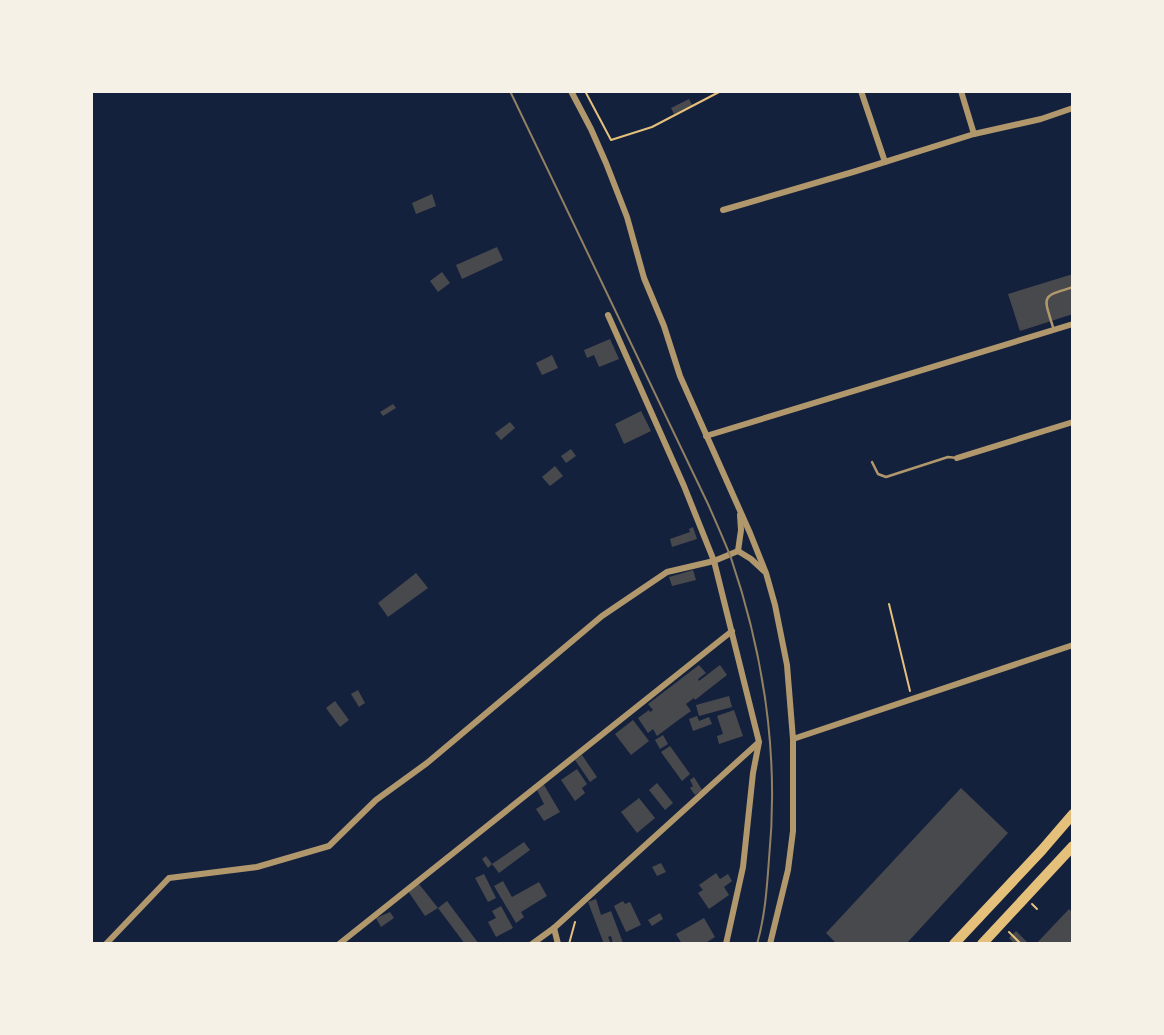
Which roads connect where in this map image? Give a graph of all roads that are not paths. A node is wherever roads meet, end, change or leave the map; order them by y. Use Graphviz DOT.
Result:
graph roads {
  1 [pos="570,91"];
  2 [pos="861,91"];
  3 [pos="961,91"];
  4 [pos="1073,108"];
  5 [pos="974,134"];
  6 [pos="885,162"];
  7 [pos="723,210"];
  8 [pos="1073,287"];
  9 [pos="607,315"];
  10 [pos="1073,324"];
  11 [pos="1054,330"];
  12 [pos="1073,422"];
  13 [pos="706,436"];
  14 [pos="957,458"];
  15 [pos="872,462"];
  16 [pos="739,510"];
  17 [pos="738,551"];
  18 [pos="714,561"];
  19 [pos="766,573"];
  20 [pos="732,631"];
  21 [pos="1073,645"];
  22 [pos="793,739"];
  23 [pos="759,742"];
  24 [pos="1073,814"];
  25 [pos="1073,846"];
  26 [pos="554,928"];
  27 [pos="106,944"];
  28 [pos="339,944"];
  29 [pos="532,944"];
  30 [pos="558,944"];
  31 [pos="726,944"];
  32 [pos="770,944"];
  33 [pos="954,944"];
  34 [pos="982,944"];
  1 -- 13 [label="street"];
  2 -- 6 [label="street"];
  3 -- 5 [label="street"];
  4 -- 5 [label="street"];
  5 -- 6 [label="street"];
  6 -- 7 [label="street"];
  8 -- 11 [label="lane"];
  9 -- 18 [label="street"];
  10 -- 11 [label="street"];
  11 -- 13 [label="street"];
  12 -- 14 [label="street"];
  13 -- 16 [label="street"];
  14 -- 15 [label="lane"];
  16 -- 17 [label="street"];
  16 -- 19 [label="street"];
  17 -- 18 [label="street"];
  17 -- 19 [label="street"];
  18 -- 20 [label="street"];
  18 -- 27 [label="street"];
  19 -- 22 [label="street"];
  20 -- 23 [label="street"];
  20 -- 28 [label="street"];
  21 -- 22 [label="street"];
  22 -- 32 [label="street"];
  23 -- 26 [label="street"];
  23 -- 31 [label="street"];
  24 -- 33 [label="highway"];
  25 -- 34 [label="highway"];
  26 -- 29 [label="street"];
  26 -- 30 [label="street"];
}
